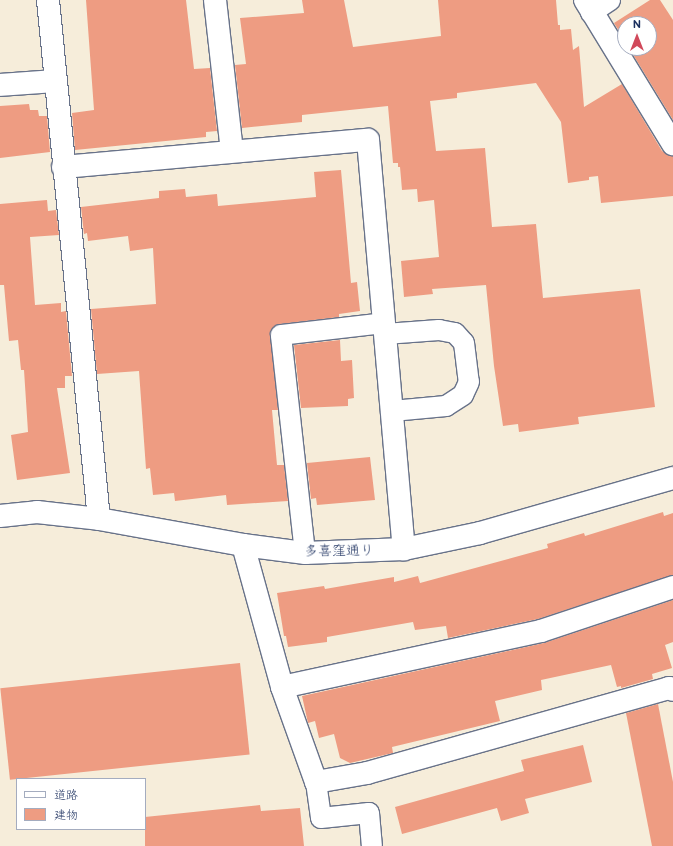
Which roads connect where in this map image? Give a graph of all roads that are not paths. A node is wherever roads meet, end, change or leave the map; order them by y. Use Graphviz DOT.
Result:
graph roads {
  1 [pos="48,0"];
  2 [pos="215,0"];
  3 [pos="610,0"];
  4 [pos="588,7"];
  5 [pos="54,81"];
  6 [pos="0,85"];
  7 [pos="673,144"];
  8 [pos="232,150"];
  9 [pos="63,167"];
  10 [pos="385,328"];
  11 [pos="392,412"];
  12 [pos="673,478"];
  13 [pos="0,516"];
  14 [pos="99,519"];
  15 [pos="243,545"];
  16 [pos="404,549"];
  17 [pos="306,553"];
  18 [pos="673,587"];
  19 [pos="282,687"];
  20 [pos="673,690"];
  21 [pos="316,782"];
  22 [pos="372,846"];
  1 -- 5 [label="street"];
  2 -- 8 [label="street"];
  3 -- 4 [label="lane"];
  4 -- 7 [label="street"];
  5 -- 6 [label="street"];
  5 -- 9 [label="street"];
  8 -- 9 [label="street"];
  8 -- 10 [label="street"];
  9 -- 14 [label="street"];
  10 -- 11 [label="street"];
  10 -- 11 [label="lane"];
  10 -- 17 [label="lane"];
  11 -- 16 [label="street"];
  12 -- 16 [label="street, 多喜窪通り"];
  13 -- 14 [label="street, 多喜窪通り"];
  14 -- 15 [label="street, 多喜窪通り"];
  15 -- 17 [label="street, 多喜窪通り"];
  15 -- 19 [label="street"];
  16 -- 17 [label="street, 多喜窪通り"];
  18 -- 19 [label="street"];
  19 -- 21 [label="street"];
  20 -- 21 [label="street"];
  21 -- 22 [label="lane"];
}
